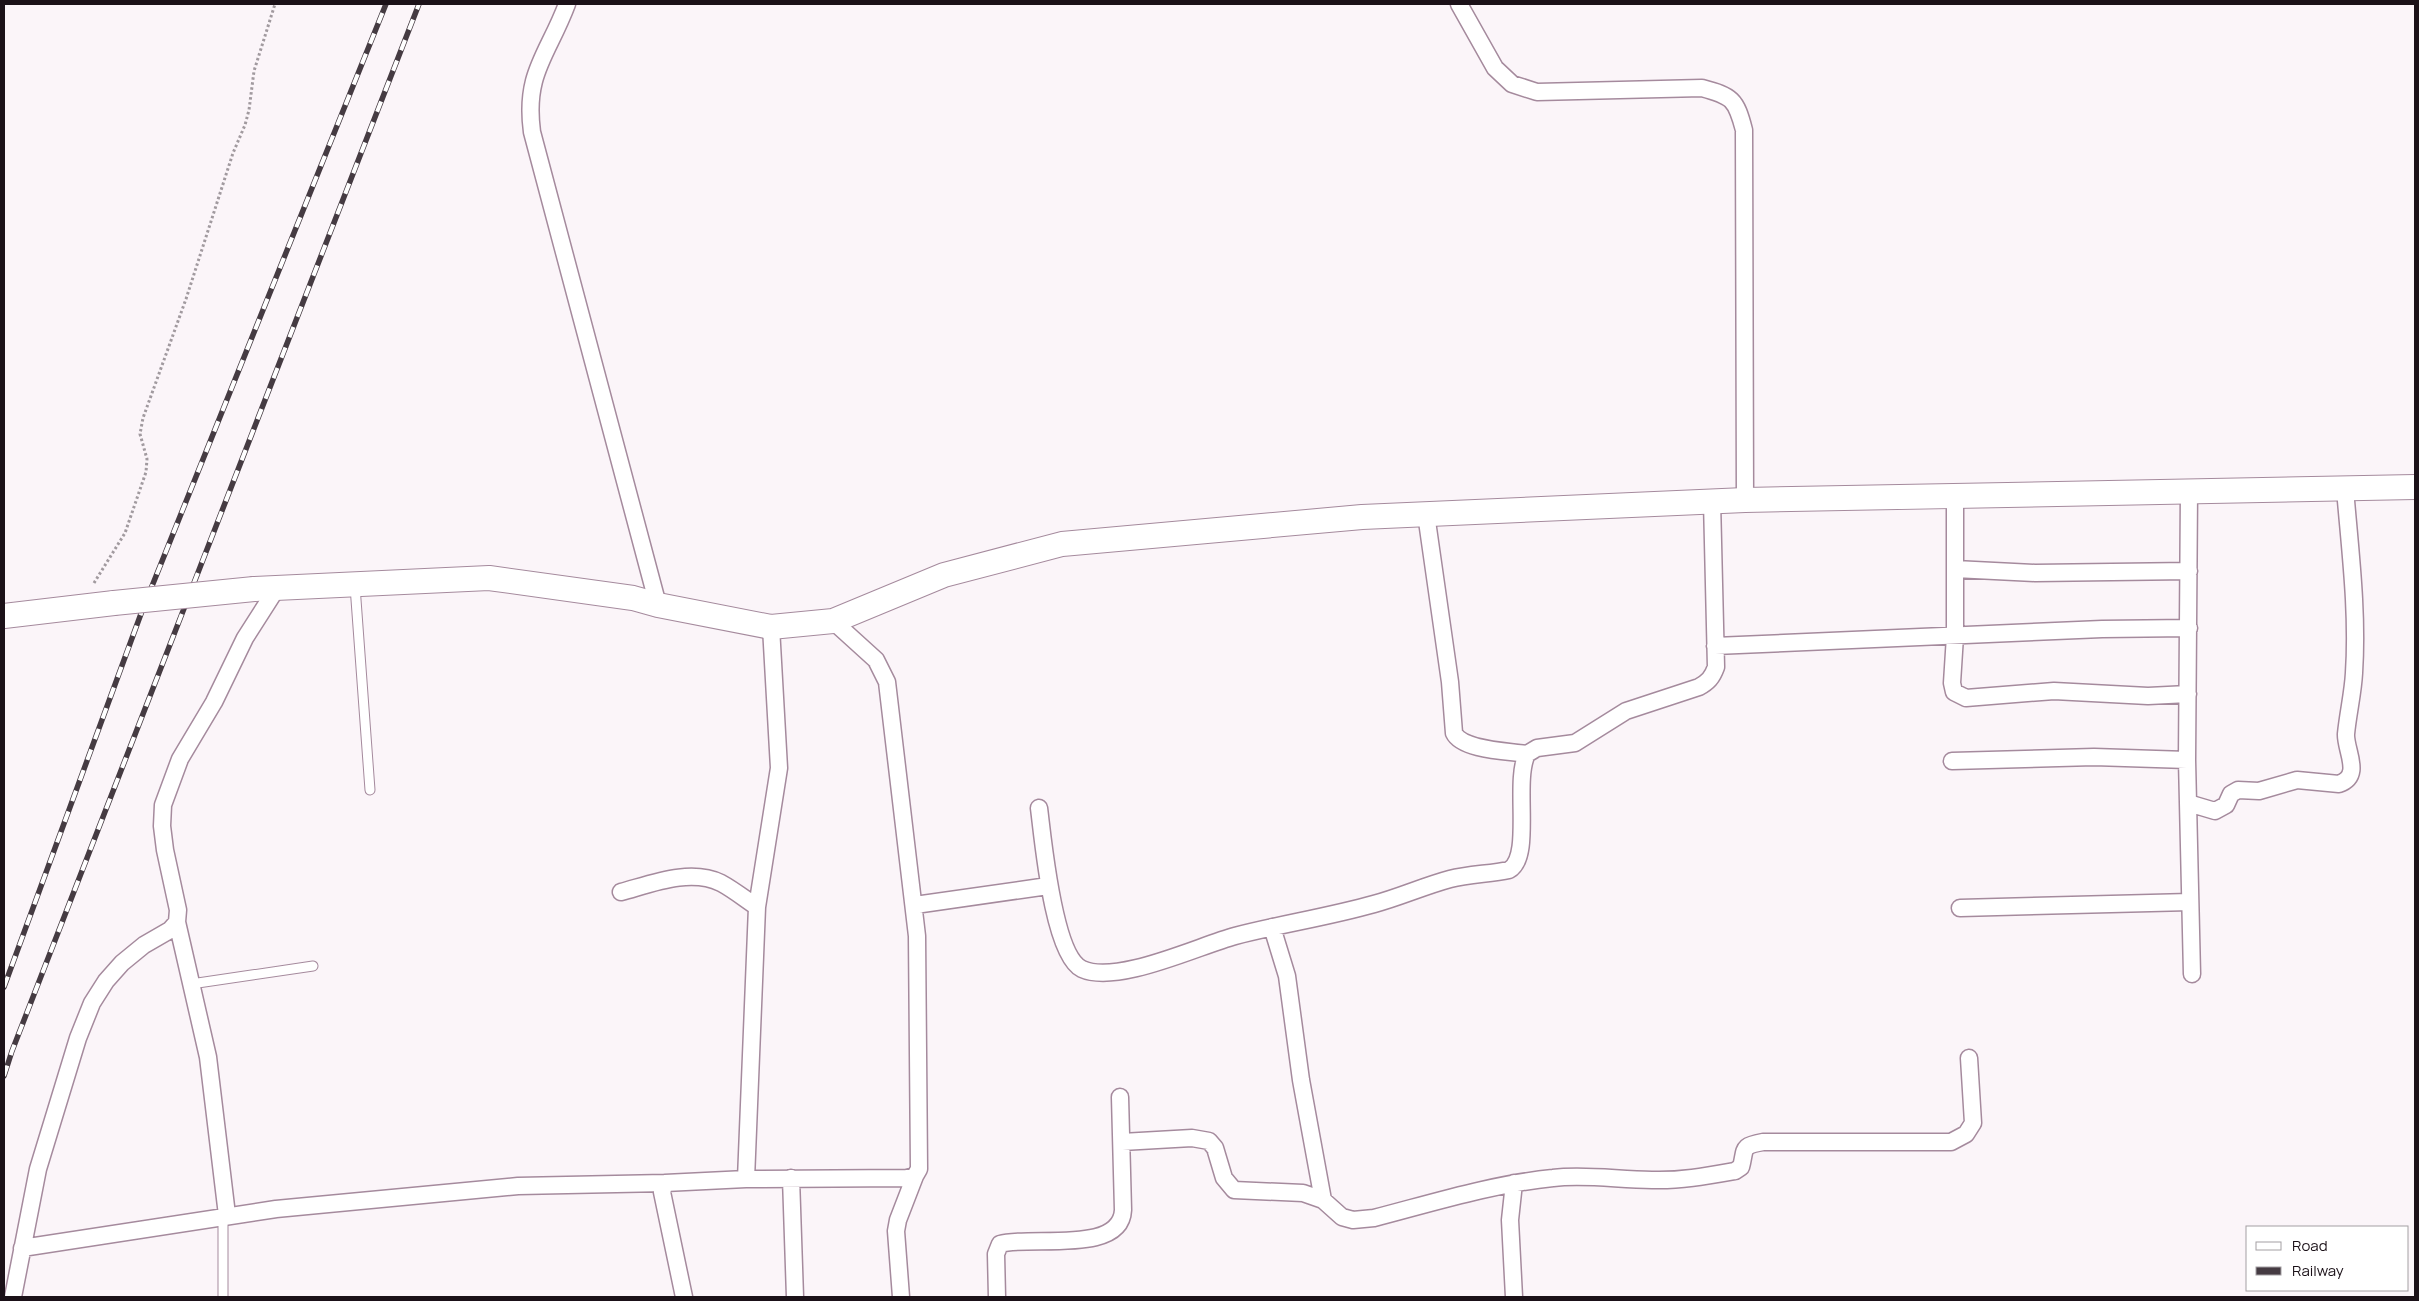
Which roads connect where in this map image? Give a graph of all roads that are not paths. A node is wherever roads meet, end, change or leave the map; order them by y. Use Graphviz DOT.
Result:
graph roads {
  1 [pos="567,4"];
  2 [pos="1459,4"];
  3 [pos="2415,487"];
  4 [pos="2345,489"];
  5 [pos="2189,491"];
  6 [pos="1955,496"];
  7 [pos="1745,500"];
  8 [pos="1712,502"];
  9 [pos="1426,514"];
  10 [pos="1955,569"];
  11 [pos="2189,571"];
  12 [pos="355,585"];
  13 [pos="266,589"];
  14 [pos="658,605"];
  15 [pos="4,616"];
  16 [pos="833,621"];
  17 [pos="771,627"];
  18 [pos="2189,628"];
  19 [pos="1955,636"];
  20 [pos="1715,646"];
  21 [pos="2188,694"];
  22 [pos="1527,754"];
  23 [pos="2187,760"];
  24 [pos="1952,761"];
  25 [pos="370,790"];
  26 [pos="2188,804"];
  27 [pos="1039,808"];
  28 [pos="1048,886"];
  29 [pos="621,892"];
  30 [pos="2190,902"];
  31 [pos="915,905"];
  32 [pos="757,907"];
  33 [pos="1960,908"];
  34 [pos="177,922"];
  35 [pos="1272,927"];
  36 [pos="313,966"];
  37 [pos="2192,974"];
  38 [pos="191,984"];
  39 [pos="1969,1058"];
  40 [pos="1120,1097"];
  41 [pos="1122,1142"];
  42 [pos="915,1176"];
  43 [pos="791,1178"];
  44 [pos="746,1179"];
  45 [pos="665,1183"];
  46 [pos="1514,1183"];
  47 [pos="1322,1200"];
  48 [pos="225,1216"];
  49 [pos="22,1248"];
  50 [pos="12,1297"];
  51 [pos="224,1297"];
  52 [pos="684,1297"];
  53 [pos="795,1297"];
  54 [pos="901,1297"];
  55 [pos="997,1297"];
  56 [pos="1514,1297"];
  1 -- 14 [label="street"];
  2 -- 7 [label="street"];
  3 -- 4 [label="street"];
  4 -- 5 [label="street"];
  4 -- 26 [label="street"];
  5 -- 6 [label="street"];
  5 -- 11 [label="street"];
  6 -- 7 [label="street"];
  6 -- 10 [label="street"];
  7 -- 8 [label="street"];
  8 -- 9 [label="street"];
  8 -- 20 [label="street"];
  9 -- 16 [label="street"];
  9 -- 22 [label="street"];
  10 -- 11 [label="street"];
  10 -- 19 [label="street"];
  11 -- 18 [label="street"];
  12 -- 13 [label="street"];
  12 -- 14 [label="street"];
  12 -- 25 [label="lane"];
  13 -- 15 [label="street, bridge"];
  13 -- 34 [label="street"];
  14 -- 17 [label="street"];
  16 -- 17 [label="street"];
  16 -- 31 [label="street"];
  17 -- 32 [label="street"];
  18 -- 19 [label="street"];
  18 -- 21 [label="street"];
  19 -- 20 [label="street"];
  19 -- 21 [label="street"];
  20 -- 22 [label="street"];
  21 -- 23 [label="street"];
  22 -- 35 [label="street"];
  23 -- 24 [label="street"];
  23 -- 26 [label="street"];
  26 -- 30 [label="street"];
  27 -- 28 [label="street"];
  28 -- 31 [label="street"];
  28 -- 35 [label="street"];
  29 -- 32 [label="street"];
  30 -- 33 [label="street"];
  30 -- 37 [label="street"];
  31 -- 42 [label="street"];
  32 -- 44 [label="street"];
  34 -- 38 [label="street"];
  34 -- 49 [label="street"];
  35 -- 47 [label="street"];
  36 -- 38 [label="lane"];
  38 -- 48 [label="street"];
  39 -- 46 [label="street"];
  40 -- 41 [label="street"];
  41 -- 47 [label="street"];
  41 -- 55 [label="street"];
  42 -- 43 [label="street"];
  42 -- 54 [label="street"];
  43 -- 44 [label="street"];
  43 -- 53 [label="street"];
  44 -- 45 [label="street"];
  45 -- 48 [label="street"];
  45 -- 52 [label="street"];
  46 -- 47 [label="street"];
  46 -- 56 [label="street"];
  48 -- 49 [label="street"];
  48 -- 51 [label="lane"];
  49 -- 50 [label="street"];
}
